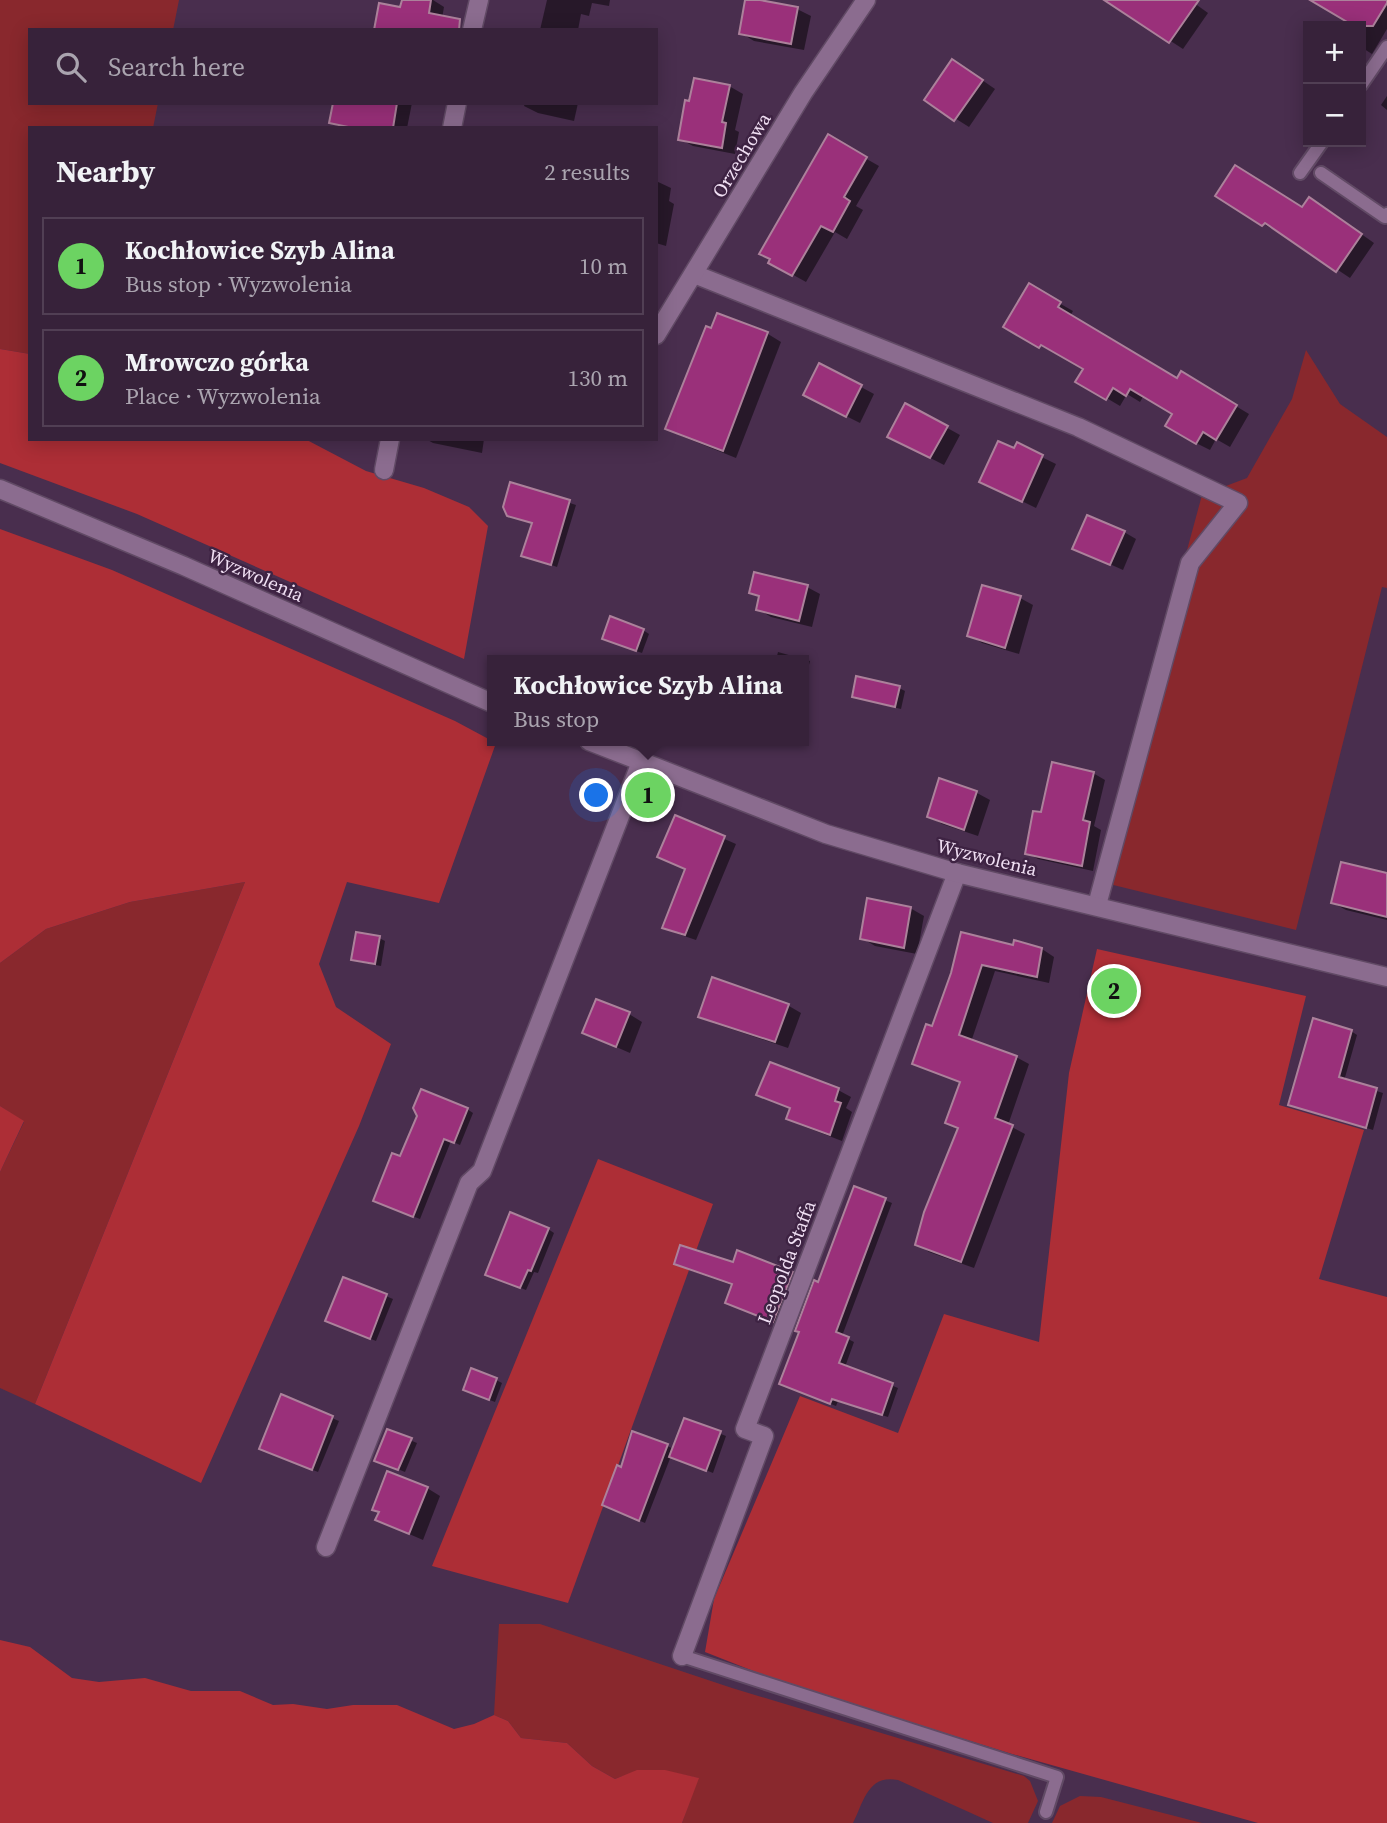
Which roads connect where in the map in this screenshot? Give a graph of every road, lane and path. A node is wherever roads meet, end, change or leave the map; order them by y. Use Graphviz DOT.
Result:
graph roads {
  1 [pos="479,0"];
  2 [pos="866,0"];
  3 [pos="472,28"];
  4 [pos="1387,47"];
  5 [pos="1362,84"];
  6 [pos="457,105"];
  7 [pos="452,126"];
  8 [pos="1318,147"];
  9 [pos="1300,173"];
  10 [pos="1321,173"];
  11 [pos="1387,214"];
  12 [pos="694,274"];
  13 [pos="658,332"];
  14 [pos="390,441"];
  15 [pos="384,470"];
  16 [pos="0,489"];
  17 [pos="487,701"];
  18 [pos="601,746"];
  19 [pos="641,762"];
  20 [pos="957,873"];
  21 [pos="1097,905"];
  22 [pos="1387,977"];
  23 [pos="326,1546"];
  24 [pos="682,1657"];
  25 [pos="1046,1812"];
  1 -- 3 [label="street"];
  2 -- 12 [label="street, Orzechowa"];
  4 -- 5 [label="lane"];
  6 -- 7 [label="street"];
  8 -- 9 [label="lane"];
  10 -- 11 [label="lane"];
  12 -- 13 [label="street, Orzechowa"];
  12 -- 21 [label="street"];
  14 -- 15 [label="street"];
  16 -- 17 [label="street, Wyzwolenia"];
  18 -- 19 [label="street, Wyzwolenia"];
  19 -- 20 [label="street, Wyzwolenia"];
  19 -- 23 [label="street"];
  20 -- 21 [label="street, Wyzwolenia"];
  20 -- 24 [label="street, Leopolda Staffa"];
  21 -- 22 [label="street, Wyzwolenia"];
  24 -- 25 [label="lane"];
}
